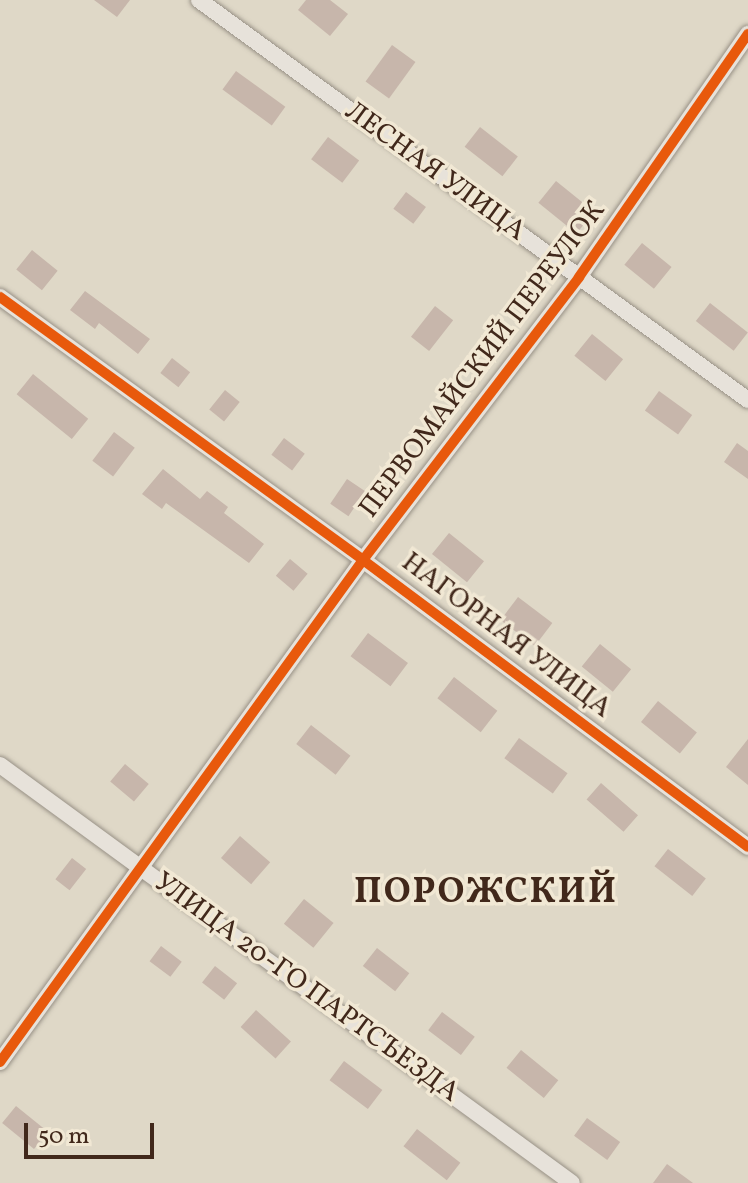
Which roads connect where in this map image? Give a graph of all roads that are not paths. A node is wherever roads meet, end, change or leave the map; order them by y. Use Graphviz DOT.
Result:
graph roads {
  1 [pos="199,0"];
  2 [pos="748,34"];
  3 [pos="579,277"];
  4 [pos="0,297"];
  5 [pos="748,400"];
  6 [pos="363,560"];
  7 [pos="0,765"];
  8 [pos="748,847"];
  9 [pos="142,867"];
  10 [pos="0,1062"];
  11 [pos="572,1183"];
  1 -- 3 [label="street, ЛЕСНАЯ УЛИЦА"];
  2 -- 3 [label="street, ПЕРВОМАЙСКИЙ ПЕРЕУЛОК"];
  3 -- 5 [label="street, ЛЕСНАЯ УЛИЦА"];
  3 -- 6 [label="street, ПЕРВОМАЙСКИЙ ПЕРЕУЛОК"];
  4 -- 6 [label="street, НАГОРНАЯ УЛИЦА"];
  6 -- 8 [label="street, НАГОРНАЯ УЛИЦА"];
  6 -- 9 [label="street, ПЕРВОМАЙСКИЙ ПЕРЕУЛОК"];
  7 -- 9 [label="street, УЛИЦА 20-ГО ПАРТСЪЕЗДА"];
  9 -- 10 [label="street, ПЕРВОМАЙСКИЙ ПЕРЕУЛОК"];
  9 -- 11 [label="street, УЛИЦА 20-ГО ПАРТСЪЕЗДА"];
}
